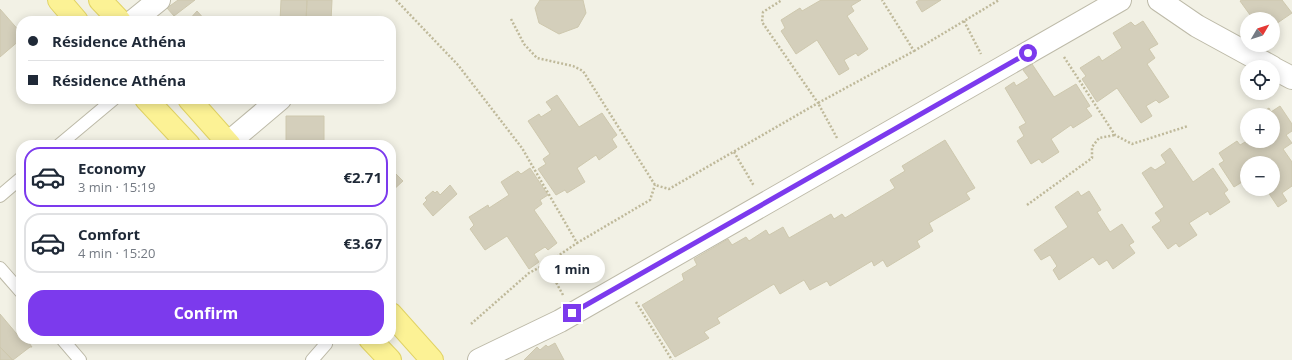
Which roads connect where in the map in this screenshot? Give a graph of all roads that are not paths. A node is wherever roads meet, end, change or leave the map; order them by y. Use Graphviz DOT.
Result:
graph roads {
  1 [pos="59,0"];
  2 [pos="100,0"];
  3 [pos="159,0"];
  4 [pos="1120,0"];
  5 [pos="1159,0"];
  6 [pos="73,16"];
  7 [pos="115,16"];
  8 [pos="139,16"];
  9 [pos="1259,60"];
  10 [pos="1280,71"];
  11 [pos="1292,78"];
  12 [pos="108,104"];
  13 [pos="151,104"];
  14 [pos="194,104"];
  15 [pos="274,104"];
  16 [pos="65,140"];
  17 [pos="184,140"];
  18 [pos="226,140"];
  19 [pos="234,140"];
  20 [pos="16,182"];
  21 [pos="0,196"];
  22 [pos="0,268"];
  23 [pos="16,286"];
  24 [pos="396,320"];
  25 [pos="66,344"];
  26 [pos="326,344"];
  27 [pos="375,344"];
  28 [pos="80,360"];
  29 [pos="312,360"];
  30 [pos="390,360"];
  31 [pos="432,360"];
  32 [pos="479,360"];
  1 -- 6 [label="main road"];
  2 -- 7 [label="main road"];
  3 -- 8 [label="street"];
  4 -- 32 [label="street"];
  5 -- 9 [label="street"];
  10 -- 11 [label="street"];
  12 -- 16 [label="lane"];
  13 -- 17 [label="main road"];
  14 -- 18 [label="main road"];
  15 -- 19 [label="street"];
  20 -- 21 [label="lane"];
  22 -- 23 [label="lane"];
  24 -- 31 [label="main road"];
  25 -- 28 [label="lane"];
  26 -- 29 [label="lane"];
  27 -- 30 [label="main road"];
}
